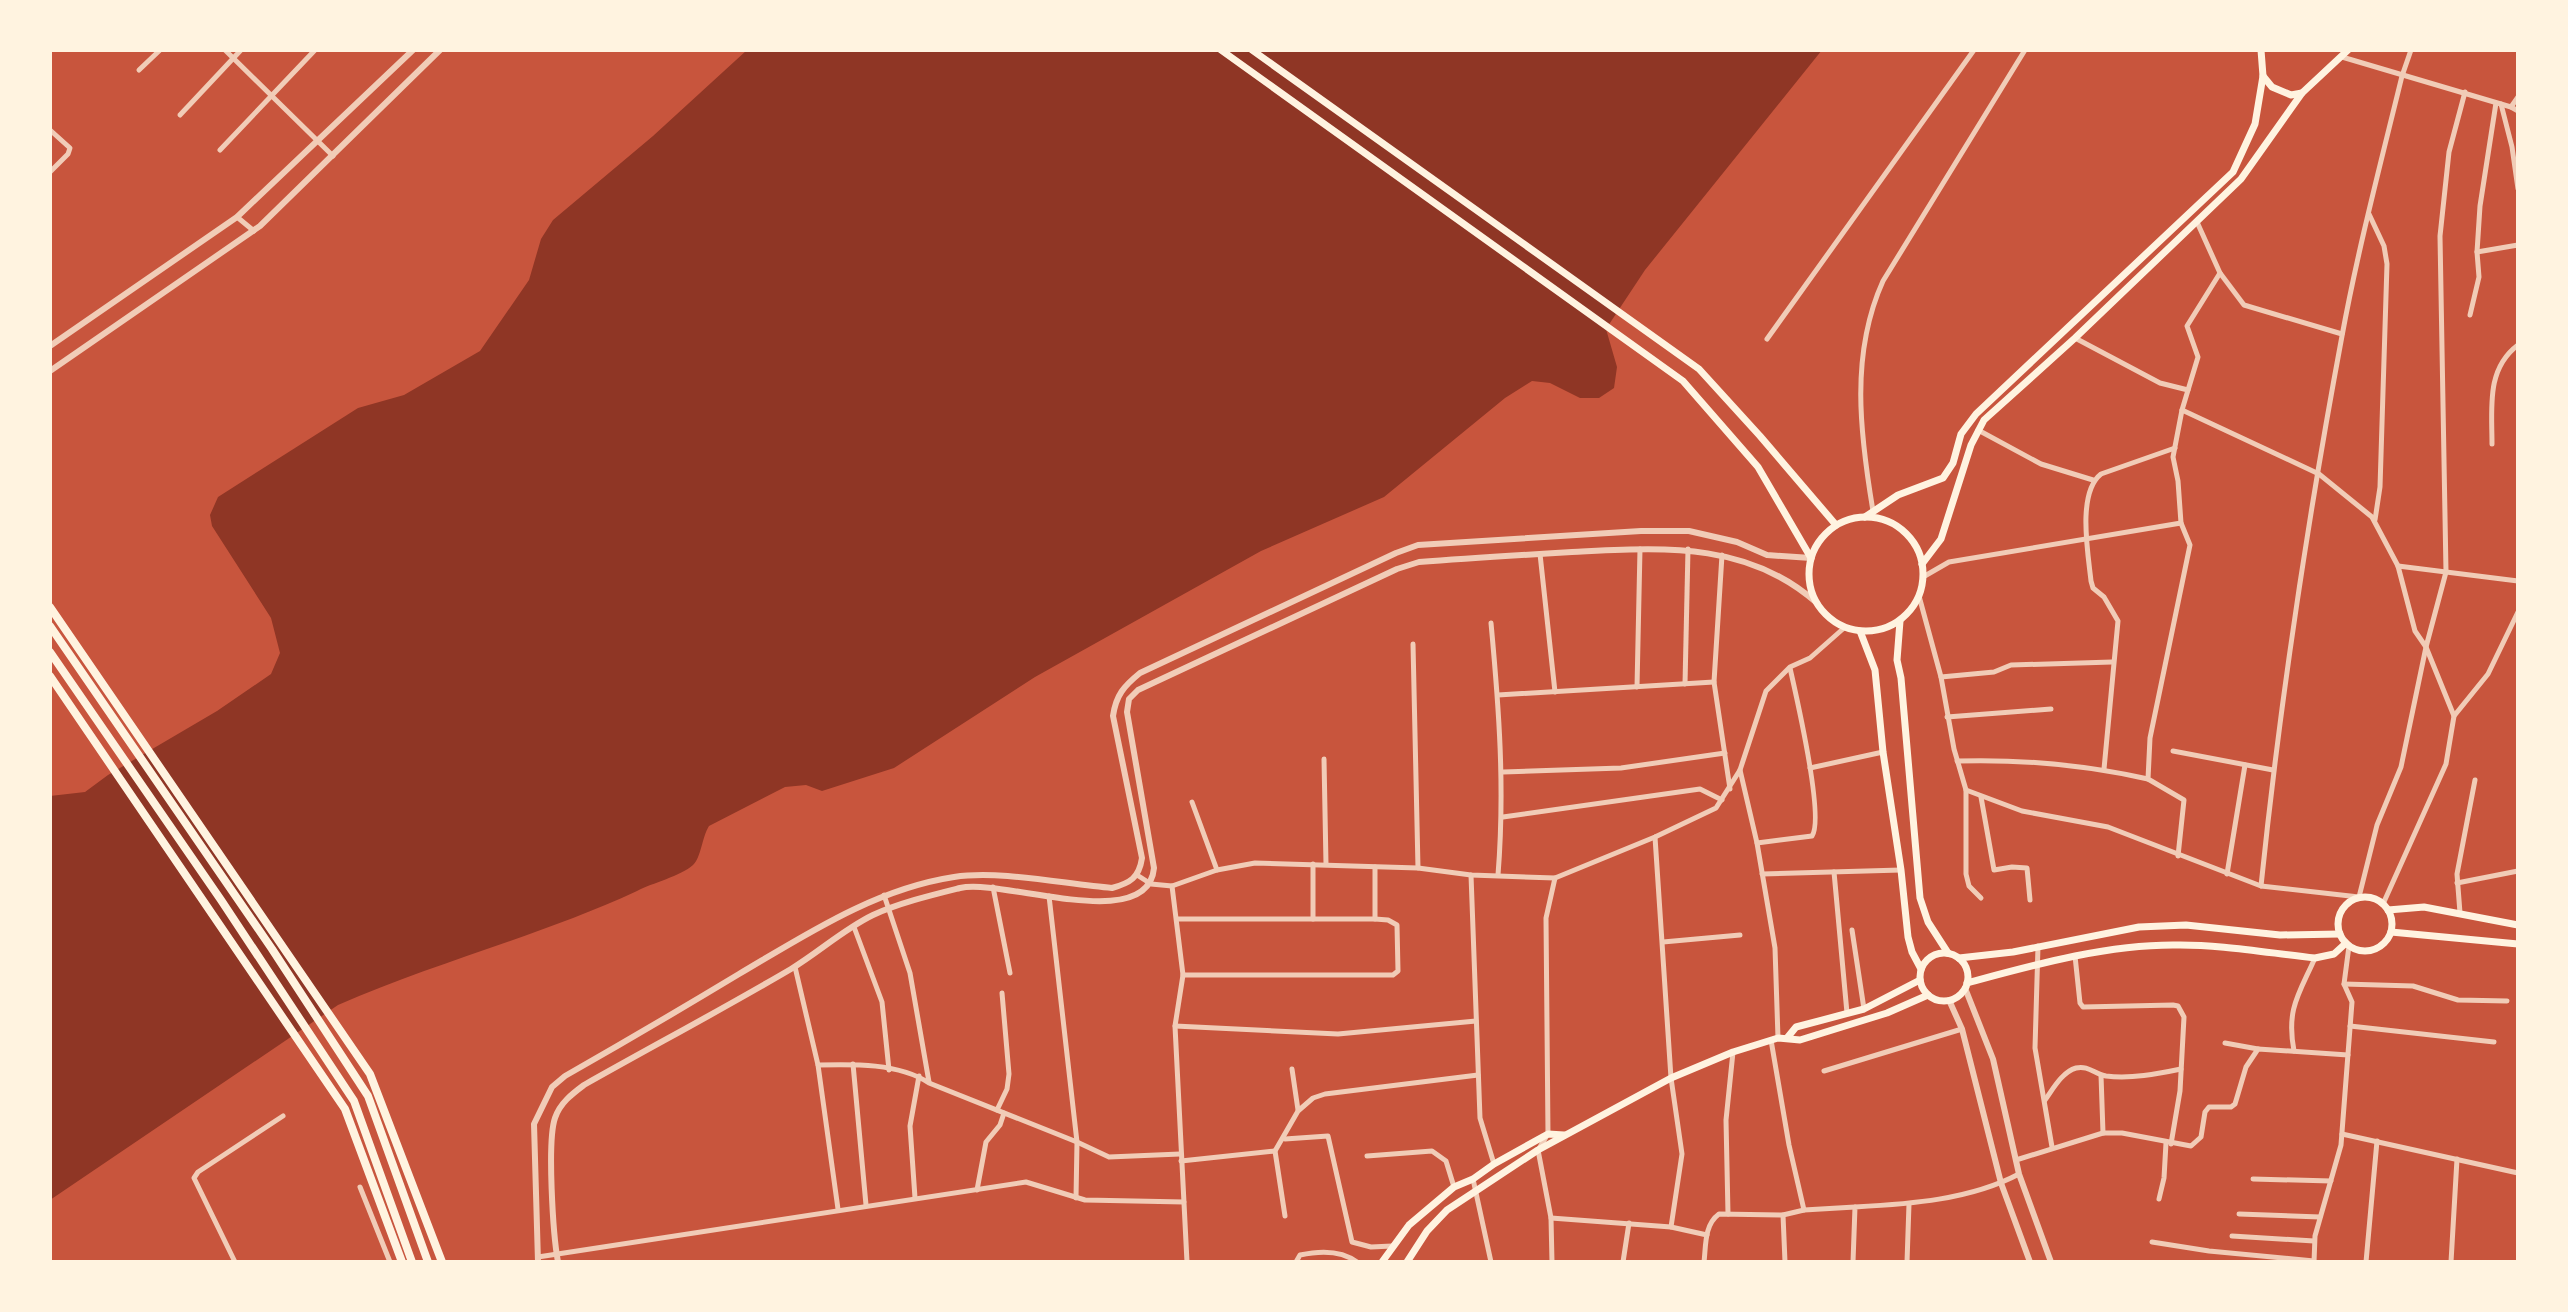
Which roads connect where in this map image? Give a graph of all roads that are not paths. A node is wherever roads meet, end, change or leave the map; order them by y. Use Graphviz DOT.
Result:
graph roads {
  1 [pos="160,50"];
  2 [pos="225,50"];
  3 [pos="241,50"];
  4 [pos="315,50"];
  5 [pos="413,50"];
  6 [pos="440,50"];
  7 [pos="1221,50"];
  8 [pos="1252,50"];
  9 [pos="1974,50"];
  10 [pos="2025,50"];
  11 [pos="2261,50"];
  12 [pos="2348,50"];
  13 [pos="2411,50"];
  14 [pos="2342,57"];
  15 [pos="233,58"];
  16 [pos="139,70"];
  17 [pos="2263,76"];
  18 [pos="2402,76"];
  19 [pos="2465,92"];
  20 [pos="2302,93"];
  21 [pos="271,96"];
  22 [pos="2518,97"];
  23 [pos="2498,104"];
  24 [pos="2511,107"];
  25 [pos="2518,111"];
  26 [pos="180,115"];
  27 [pos="50,130"];
  28 [pos="318,141"];
  29 [pos="220,150"];
  30 [pos="333,156"];
  31 [pos="50,172"];
  32 [pos="2518,189"];
  33 [pos="2369,214"];
  34 [pos="237,217"];
  35 [pos="2197,222"];
  36 [pos="254,231"];
  37 [pos="2518,245"];
  38 [pos="2477,252"];
  39 [pos="2220,273"];
  40 [pos="2470,315"];
  41 [pos="2342,334"];
  42 [pos="2075,338"];
  43 [pos="1767,339"];
  44 [pos="2518,345"];
  45 [pos="50,346"];
  46 [pos="50,371"];
  47 [pos="2188,390"];
  48 [pos="2182,410"];
  49 [pos="1978,430"];
  50 [pos="2492,444"];
  51 [pos="2175,448"];
  52 [pos="2319,474"];
  53 [pos="2093,480"];
  54 [pos="1873,511"];
  55 [pos="1865,517"];
  56 [pos="2375,521"];
  57 [pos="2181,523"];
  58 [pos="1836,525"];
  59 [pos="2087,539"];
  60 [pos="1640,549"];
  61 [pos="1688,549"];
  62 [pos="1540,554"];
  63 [pos="1722,555"];
  64 [pos="1811,558"];
  65 [pos="1922,564"];
  66 [pos="2398,566"];
  67 [pos="2446,572"];
  68 [pos="1923,577"];
  69 [pos="2518,581"];
  70 [pos="1919,596"];
  71 [pos="1817,603"];
  72 [pos="50,607"];
  73 [pos="2518,612"];
  74 [pos="1900,621"];
  75 [pos="1491,623"];
  76 [pos="50,626"];
  77 [pos="1844,628"];
  78 [pos="1860,631"];
  79 [pos="1413,644"];
  80 [pos="2426,647"];
  81 [pos="50,652"];
  82 [pos="2112,662"];
  83 [pos="1790,667"];
  84 [pos="50,676"];
  85 [pos="1941,677"];
  86 [pos="1714,682"];
  87 [pos="1685,684"];
  88 [pos="1637,687"];
  89 [pos="1555,692"];
  90 [pos="1498,695"];
  91 [pos="2051,709"];
  92 [pos="2454,716"];
  93 [pos="1947,717"];
  94 [pos="2173,751"];
  95 [pos="1883,752"];
  96 [pos="1725,753"];
  97 [pos="1324,759"];
  98 [pos="1957,761"];
  99 [pos="2245,765"];
  100 [pos="1810,768"];
  101 [pos="2104,769"];
  102 [pos="1740,770"];
  103 [pos="2273,770"];
  104 [pos="1503,772"];
  105 [pos="2148,779"];
  106 [pos="2475,780"];
  107 [pos="1730,789"];
  108 [pos="1966,790"];
  109 [pos="1981,796"];
  110 [pos="1722,800"];
  111 [pos="1192,802"];
  112 [pos="1503,817"];
  113 [pos="1655,837"];
  114 [pos="1757,843"];
  115 [pos="2178,856"];
  116 [pos="1313,864"];
  117 [pos="1326,864"];
  118 [pos="1375,867"];
  119 [pos="1418,868"];
  120 [pos="1217,870"];
  121 [pos="1901,870"];
  122 [pos="2518,871"];
  123 [pos="1834,872"];
  124 [pos="1762,874"];
  125 [pos="2227,874"];
  126 [pos="1137,875"];
  127 [pos="1471,875"];
  128 [pos="1498,875"];
  129 [pos="1555,878"];
  130 [pos="2457,883"];
  131 [pos="1151,884"];
  132 [pos="993,886"];
  133 [pos="1172,886"];
  134 [pos="2261,886"];
  135 [pos="884,895"];
  136 [pos="1049,896"];
  137 [pos="2359,897"];
  138 [pos="1981,898"];
  139 [pos="2030,900"];
  140 [pos="2386,907"];
  141 [pos="890,909"];
  142 [pos="2460,914"];
  143 [pos="1178,919"];
  144 [pos="1313,919"];
  145 [pos="1375,919"];
  146 [pos="2518,925"];
  147 [pos="854,927"];
  148 [pos="1852,930"];
  149 [pos="2391,932"];
  150 [pos="2340,934"];
  151 [pos="1740,935"];
  152 [pos="1663,942"];
  153 [pos="2518,944"];
  154 [pos="2348,945"];
  155 [pos="2038,946"];
  156 [pos="1948,953"];
  157 [pos="2075,956"];
  158 [pos="1959,958"];
  159 [pos="2315,958"];
  160 [pos="2037,965"];
  161 [pos="795,967"];
  162 [pos="1921,969"];
  163 [pos="1010,973"];
  164 [pos="1183,975"];
  165 [pos="1920,980"];
  166 [pos="2344,984"];
  167 [pos="1966,986"];
  168 [pos="1002,993"];
  169 [pos="1928,995"];
  170 [pos="1949,1000"];
  171 [pos="2507,1001"];
  172 [pos="1864,1009"];
  173 [pos="1847,1014"];
  174 [pos="1476,1021"];
  175 [pos="1175,1026"];
  176 [pos="2350,1026"];
  177 [pos="1962,1029"];
  178 [pos="1779,1039"];
  179 [pos="2494,1042"];
  180 [pos="2225,1043"];
  181 [pos="2258,1049"];
  182 [pos="2294,1051"];
  183 [pos="1733,1052"];
  184 [pos="2348,1055"];
  185 [pos="853,1064"];
  186 [pos="818,1065"];
  187 [pos="1292,1069"];
  188 [pos="2181,1069"];
  189 [pos="889,1070"];
  190 [pos="1824,1071"];
  191 [pos="1478,1075"];
  192 [pos="2101,1075"];
  193 [pos="919,1076"];
  194 [pos="1671,1078"];
  195 [pos="929,1083"];
  196 [pos="2044,1100"];
  197 [pos="1000,1111"];
  198 [pos="1298,1111"];
  199 [pos="283,1116"];
  200 [pos="2103,1133"];
  201 [pos="1548,1134"];
  202 [pos="2342,1134"];
  203 [pos="1564,1135"];
  204 [pos="1284,1139"];
  205 [pos="2377,1141"];
  206 [pos="1077,1142"];
  207 [pos="2168,1143"];
  208 [pos="2052,1147"];
  209 [pos="1538,1150"];
  210 [pos="1275,1151"];
  211 [pos="1367,1156"];
  212 [pos="1181,1157"];
  213 [pos="2457,1159"];
  214 [pos="2016,1160"];
  215 [pos="1494,1164"];
  216 [pos="2518,1173"];
  217 [pos="2019,1174"];
  218 [pos="1473,1179"];
  219 [pos="2253,1179"];
  220 [pos="2331,1181"];
  221 [pos="2001,1183"];
  222 [pos="360,1187"];
  223 [pos="1454,1187"];
  224 [pos="977,1190"];
  225 [pos="1475,1191"];
  226 [pos="915,1198"];
  227 [pos="1076,1198"];
  228 [pos="2159,1199"];
  229 [pos="1184,1202"];
  230 [pos="1909,1204"];
  231 [pos="866,1205"];
  232 [pos="1855,1207"];
  233 [pos="838,1209"];
  234 [pos="1804,1210"];
  235 [pos="1728,1214"];
  236 [pos="2239,1214"];
  237 [pos="1783,1215"];
  238 [pos="1285,1216"];
  239 [pos="2320,1217"];
  240 [pos="1551,1218"];
  241 [pos="1629,1223"];
  242 [pos="1671,1227"];
  243 [pos="1707,1235"];
  244 [pos="2232,1236"];
  245 [pos="2314,1241"];
  246 [pos="2152,1242"];
  247 [pos="1357,1245"];
  248 [pos="1392,1246"];
  249 [pos="1349,1256"];
  250 [pos="557,1258"];
  251 [pos="538,1259"];
  252 [pos="235,1262"];
  253 [pos="390,1262"];
  254 [pos="402,1262"];
  255 [pos="412,1262"];
  256 [pos="428,1262"];
  257 [pos="442,1262"];
  258 [pos="1187,1262"];
  259 [pos="1296,1262"];
  260 [pos="1357,1262"];
  261 [pos="1382,1262"];
  262 [pos="1407,1262"];
  263 [pos="1491,1262"];
  264 [pos="1551,1262"];
  265 [pos="1623,1262"];
  266 [pos="1704,1262"];
  267 [pos="1785,1262"];
  268 [pos="1853,1262"];
  269 [pos="1907,1262"];
  270 [pos="2030,1262"];
  271 [pos="2051,1262"];
  272 [pos="2314,1262"];
  273 [pos="2366,1262"];
  274 [pos="2451,1262"];
  1 -- 16 [label="street"];
  2 -- 15 [label="street"];
  3 -- 15 [label="street"];
  4 -- 21 [label="street"];
  5 -- 28 [label="street"];
  6 -- 30 [label="street"];
  7 -- 64 [label="main road"];
  8 -- 58 [label="main road"];
  9 -- 43 [label="street"];
  10 -- 54 [label="street"];
  11 -- 17 [label="main road"];
  12 -- 14 [label="main road"];
  13 -- 18 [label="street"];
  14 -- 18 [label="street"];
  14 -- 20 [label="main road"];
  15 -- 21 [label="street"];
  15 -- 26 [label="street"];
  17 -- 20 [label="main road"];
  17 -- 54 [label="main road"];
  18 -- 19 [label="street"];
  18 -- 33 [label="street"];
  19 -- 23 [label="street"];
  19 -- 67 [label="street"];
  20 -- 35 [label="main road"];
  21 -- 28 [label="street"];
  21 -- 29 [label="street"];
  22 -- 24 [label="street"];
  23 -- 24 [label="street"];
  23 -- 32 [label="street"];
  23 -- 38 [label="street"];
  24 -- 25 [label="street"];
  27 -- 31 [label="street"];
  28 -- 30 [label="street"];
  28 -- 34 [label="street"];
  30 -- 36 [label="street"];
  33 -- 41 [label="street"];
  33 -- 56 [label="street"];
  34 -- 36 [label="street"];
  34 -- 45 [label="street"];
  35 -- 39 [label="street"];
  35 -- 42 [label="main road"];
  36 -- 46 [label="street"];
  37 -- 38 [label="street"];
  38 -- 40 [label="street"];
  39 -- 41 [label="street"];
  39 -- 47 [label="street"];
  41 -- 52 [label="street"];
  42 -- 47 [label="street"];
  42 -- 49 [label="main road"];
  44 -- 50 [label="street"];
  47 -- 48 [label="street"];
  48 -- 51 [label="street"];
  48 -- 52 [label="street"];
  49 -- 53 [label="street"];
  49 -- 65 [label="main road"];
  51 -- 53 [label="street"];
  51 -- 57 [label="street"];
  52 -- 56 [label="street"];
  52 -- 103 [label="street"];
  53 -- 59 [label="street"];
  54 -- 55 [label="main road"];
  55 -- 58 [label="main road"];
  55 -- 65 [label="main road"];
  56 -- 66 [label="street"];
  57 -- 59 [label="street"];
  57 -- 105 [label="street"];
  58 -- 64 [label="main road"];
  59 -- 68 [label="street"];
  59 -- 82 [label="street"];
  60 -- 61 [label="street"];
  60 -- 62 [label="street"];
  60 -- 88 [label="street"];
  61 -- 63 [label="street"];
  61 -- 87 [label="street"];
  62 -- 89 [label="street"];
  62 -- 131 [label="street"];
  63 -- 71 [label="street"];
  63 -- 86 [label="street"];
  64 -- 71 [label="main road"];
  64 -- 126 [label="street"];
  65 -- 68 [label="main road"];
  66 -- 67 [label="street"];
  66 -- 80 [label="street"];
  67 -- 69 [label="street"];
  67 -- 80 [label="street"];
  68 -- 70 [label="main road"];
  70 -- 74 [label="main road"];
  70 -- 85 [label="street"];
  71 -- 77 [label="main road"];
  72 -- 257 [label="highway"];
  73 -- 92 [label="street"];
  74 -- 78 [label="main road"];
  74 -- 156 [label="main road"];
  75 -- 90 [label="street"];
  76 -- 256 [label="highway"];
  77 -- 78 [label="main road"];
  77 -- 83 [label="street"];
  78 -- 95 [label="main road"];
  79 -- 119 [label="street"];
  80 -- 92 [label="street"];
  80 -- 137 [label="street"];
  81 -- 255 [label="highway"];
  82 -- 85 [label="street"];
  82 -- 101 [label="street"];
  83 -- 100 [label="street"];
  83 -- 102 [label="street"];
  84 -- 254 [label="highway"];
  85 -- 93 [label="street"];
  86 -- 87 [label="street"];
  86 -- 96 [label="street"];
  87 -- 88 [label="street"];
  88 -- 89 [label="street"];
  89 -- 90 [label="street"];
  90 -- 104 [label="street"];
  91 -- 93 [label="street"];
  92 -- 140 [label="street"];
  93 -- 98 [label="street"];
  94 -- 99 [label="street"];
  95 -- 100 [label="street"];
  95 -- 121 [label="main road"];
  96 -- 104 [label="street"];
  96 -- 107 [label="street"];
  97 -- 117 [label="street"];
  98 -- 101 [label="street"];
  98 -- 108 [label="street"];
  99 -- 103 [label="street"];
  99 -- 125 [label="street"];
  100 -- 114 [label="street"];
  101 -- 105 [label="street"];
  102 -- 107 [label="street"];
  102 -- 114 [label="street"];
  103 -- 134 [label="street"];
  104 -- 112 [label="street"];
  105 -- 115 [label="street"];
  106 -- 130 [label="street"];
  107 -- 110 [label="street"];
  108 -- 109 [label="street"];
  108 -- 138 [label="street"];
  109 -- 115 [label="street"];
  109 -- 139 [label="street"];
  110 -- 112 [label="street"];
  110 -- 113 [label="street"];
  111 -- 120 [label="street"];
  112 -- 128 [label="street"];
  113 -- 129 [label="street"];
  113 -- 152 [label="street"];
  114 -- 124 [label="street"];
  115 -- 125 [label="street"];
  116 -- 117 [label="street"];
  116 -- 120 [label="street"];
  116 -- 144 [label="street"];
  117 -- 118 [label="street"];
  118 -- 119 [label="street"];
  118 -- 145 [label="street"];
  119 -- 127 [label="street"];
  120 -- 133 [label="street"];
  121 -- 123 [label="street"];
  121 -- 162 [label="main road"];
  122 -- 130 [label="street"];
  123 -- 124 [label="street"];
  123 -- 173 [label="street"];
  124 -- 178 [label="street"];
  125 -- 134 [label="street"];
  126 -- 131 [label="street"];
  126 -- 135 [label="street"];
  127 -- 128 [label="street"];
  127 -- 174 [label="street"];
  128 -- 129 [label="street"];
  129 -- 201 [label="street"];
  130 -- 142 [label="street"];
  131 -- 133 [label="street"];
  131 -- 136 [label="street"];
  132 -- 136 [label="street"];
  132 -- 141 [label="street"];
  132 -- 163 [label="street"];
  133 -- 143 [label="street"];
  134 -- 137 [label="street"];
  135 -- 141 [label="street"];
  135 -- 251 [label="street"];
  136 -- 206 [label="street"];
  137 -- 140 [label="main road"];
  137 -- 150 [label="main road"];
  140 -- 142 [label="main road"];
  140 -- 149 [label="main road"];
  141 -- 147 [label="street"];
  141 -- 195 [label="street"];
  142 -- 146 [label="main road"];
  143 -- 144 [label="street"];
  143 -- 164 [label="street"];
  144 -- 145 [label="street"];
  145 -- 164 [label="street"];
  147 -- 161 [label="street"];
  147 -- 189 [label="street"];
  148 -- 172 [label="street"];
  149 -- 153 [label="main road"];
  149 -- 154 [label="main road"];
  150 -- 154 [label="main road"];
  150 -- 155 [label="main road"];
  151 -- 152 [label="street"];
  152 -- 194 [label="street"];
  154 -- 159 [label="main road"];
  154 -- 166 [label="street"];
  155 -- 158 [label="main road"];
  155 -- 160 [label="street"];
  156 -- 158 [label="main road"];
  156 -- 162 [label="main road"];
  157 -- 159 [label="main road"];
  157 -- 160 [label="main road"];
  157 -- 188 [label="street"];
  158 -- 167 [label="main road"];
  159 -- 182 [label="street"];
  160 -- 167 [label="main road"];
  160 -- 196 [label="street"];
  161 -- 186 [label="street"];
  161 -- 250 [label="street"];
  162 -- 165 [label="main road"];
  164 -- 175 [label="street"];
  165 -- 169 [label="main road"];
  165 -- 172 [label="main road"];
  166 -- 171 [label="street"];
  166 -- 176 [label="street"];
  167 -- 170 [label="main road"];
  167 -- 214 [label="street"];
  168 -- 197 [label="street"];
  169 -- 170 [label="main road"];
  169 -- 178 [label="main road"];
  170 -- 177 [label="street"];
  172 -- 173 [label="main road"];
  173 -- 178 [label="main road"];
  174 -- 175 [label="street"];
  174 -- 191 [label="street"];
  175 -- 212 [label="street"];
  176 -- 179 [label="street"];
  176 -- 184 [label="street"];
  177 -- 190 [label="street"];
  177 -- 221 [label="street"];
  178 -- 183 [label="main road"];
  178 -- 234 [label="street"];
  180 -- 181 [label="street"];
  181 -- 182 [label="street"];
  181 -- 207 [label="street"];
  182 -- 184 [label="street"];
  183 -- 194 [label="main road"];
  183 -- 235 [label="street"];
  184 -- 202 [label="street"];
  185 -- 186 [label="street"];
  185 -- 189 [label="street"];
  185 -- 231 [label="street"];
  186 -- 233 [label="street"];
  187 -- 198 [label="street"];
  188 -- 192 [label="street"];
  188 -- 207 [label="street"];
  189 -- 193 [label="street"];
  191 -- 198 [label="street"];
  191 -- 215 [label="street"];
  192 -- 196 [label="street"];
  192 -- 200 [label="street"];
  193 -- 195 [label="street"];
  193 -- 226 [label="street"];
  194 -- 203 [label="main road"];
  194 -- 242 [label="street"];
  195 -- 197 [label="street"];
  196 -- 208 [label="street"];
  197 -- 206 [label="street"];
  197 -- 224 [label="street"];
  198 -- 204 [label="street"];
  199 -- 252 [label="street"];
  200 -- 207 [label="street"];
  200 -- 208 [label="street"];
  201 -- 203 [label="main road"];
  201 -- 209 [label="street"];
  201 -- 215 [label="main road"];
  202 -- 205 [label="street"];
  202 -- 220 [label="street"];
  203 -- 209 [label="main road"];
  204 -- 210 [label="street"];
  204 -- 247 [label="street"];
  205 -- 213 [label="street"];
  205 -- 273 [label="street"];
  206 -- 212 [label="street"];
  206 -- 227 [label="street"];
  207 -- 228 [label="street"];
  208 -- 214 [label="street"];
  209 -- 225 [label="main road"];
  209 -- 240 [label="street"];
  210 -- 212 [label="street"];
  210 -- 238 [label="street"];
  211 -- 223 [label="street"];
  212 -- 229 [label="street"];
  213 -- 216 [label="street"];
  213 -- 274 [label="street"];
  214 -- 217 [label="street"];
  215 -- 218 [label="main road"];
  217 -- 221 [label="street"];
  217 -- 271 [label="street"];
  218 -- 223 [label="main road"];
  218 -- 225 [label="street"];
  219 -- 220 [label="street"];
  220 -- 239 [label="street"];
  221 -- 230 [label="street"];
  221 -- 270 [label="street"];
  222 -- 253 [label="street"];
  223 -- 248 [label="main road"];
  224 -- 226 [label="street"];
  224 -- 227 [label="street"];
  225 -- 262 [label="main road"];
  225 -- 263 [label="street"];
  226 -- 231 [label="street"];
  227 -- 229 [label="street"];
  229 -- 258 [label="street"];
  230 -- 232 [label="street"];
  230 -- 269 [label="street"];
  231 -- 233 [label="street"];
  232 -- 234 [label="street"];
  232 -- 268 [label="street"];
  233 -- 250 [label="street"];
  234 -- 237 [label="street"];
  235 -- 237 [label="street"];
  235 -- 243 [label="street"];
  236 -- 239 [label="street"];
  237 -- 267 [label="street"];
  239 -- 245 [label="street"];
  240 -- 241 [label="street"];
  240 -- 264 [label="street"];
  241 -- 242 [label="street"];
  241 -- 265 [label="street"];
  242 -- 243 [label="street"];
  243 -- 266 [label="street"];
  244 -- 245 [label="street"];
  245 -- 272 [label="street"];
  246 -- 272 [label="street"];
  247 -- 248 [label="street"];
  247 -- 249 [label="street"];
  248 -- 261 [label="main road"];
  249 -- 259 [label="street"];
  249 -- 260 [label="street"];
  250 -- 251 [label="street"];
}
